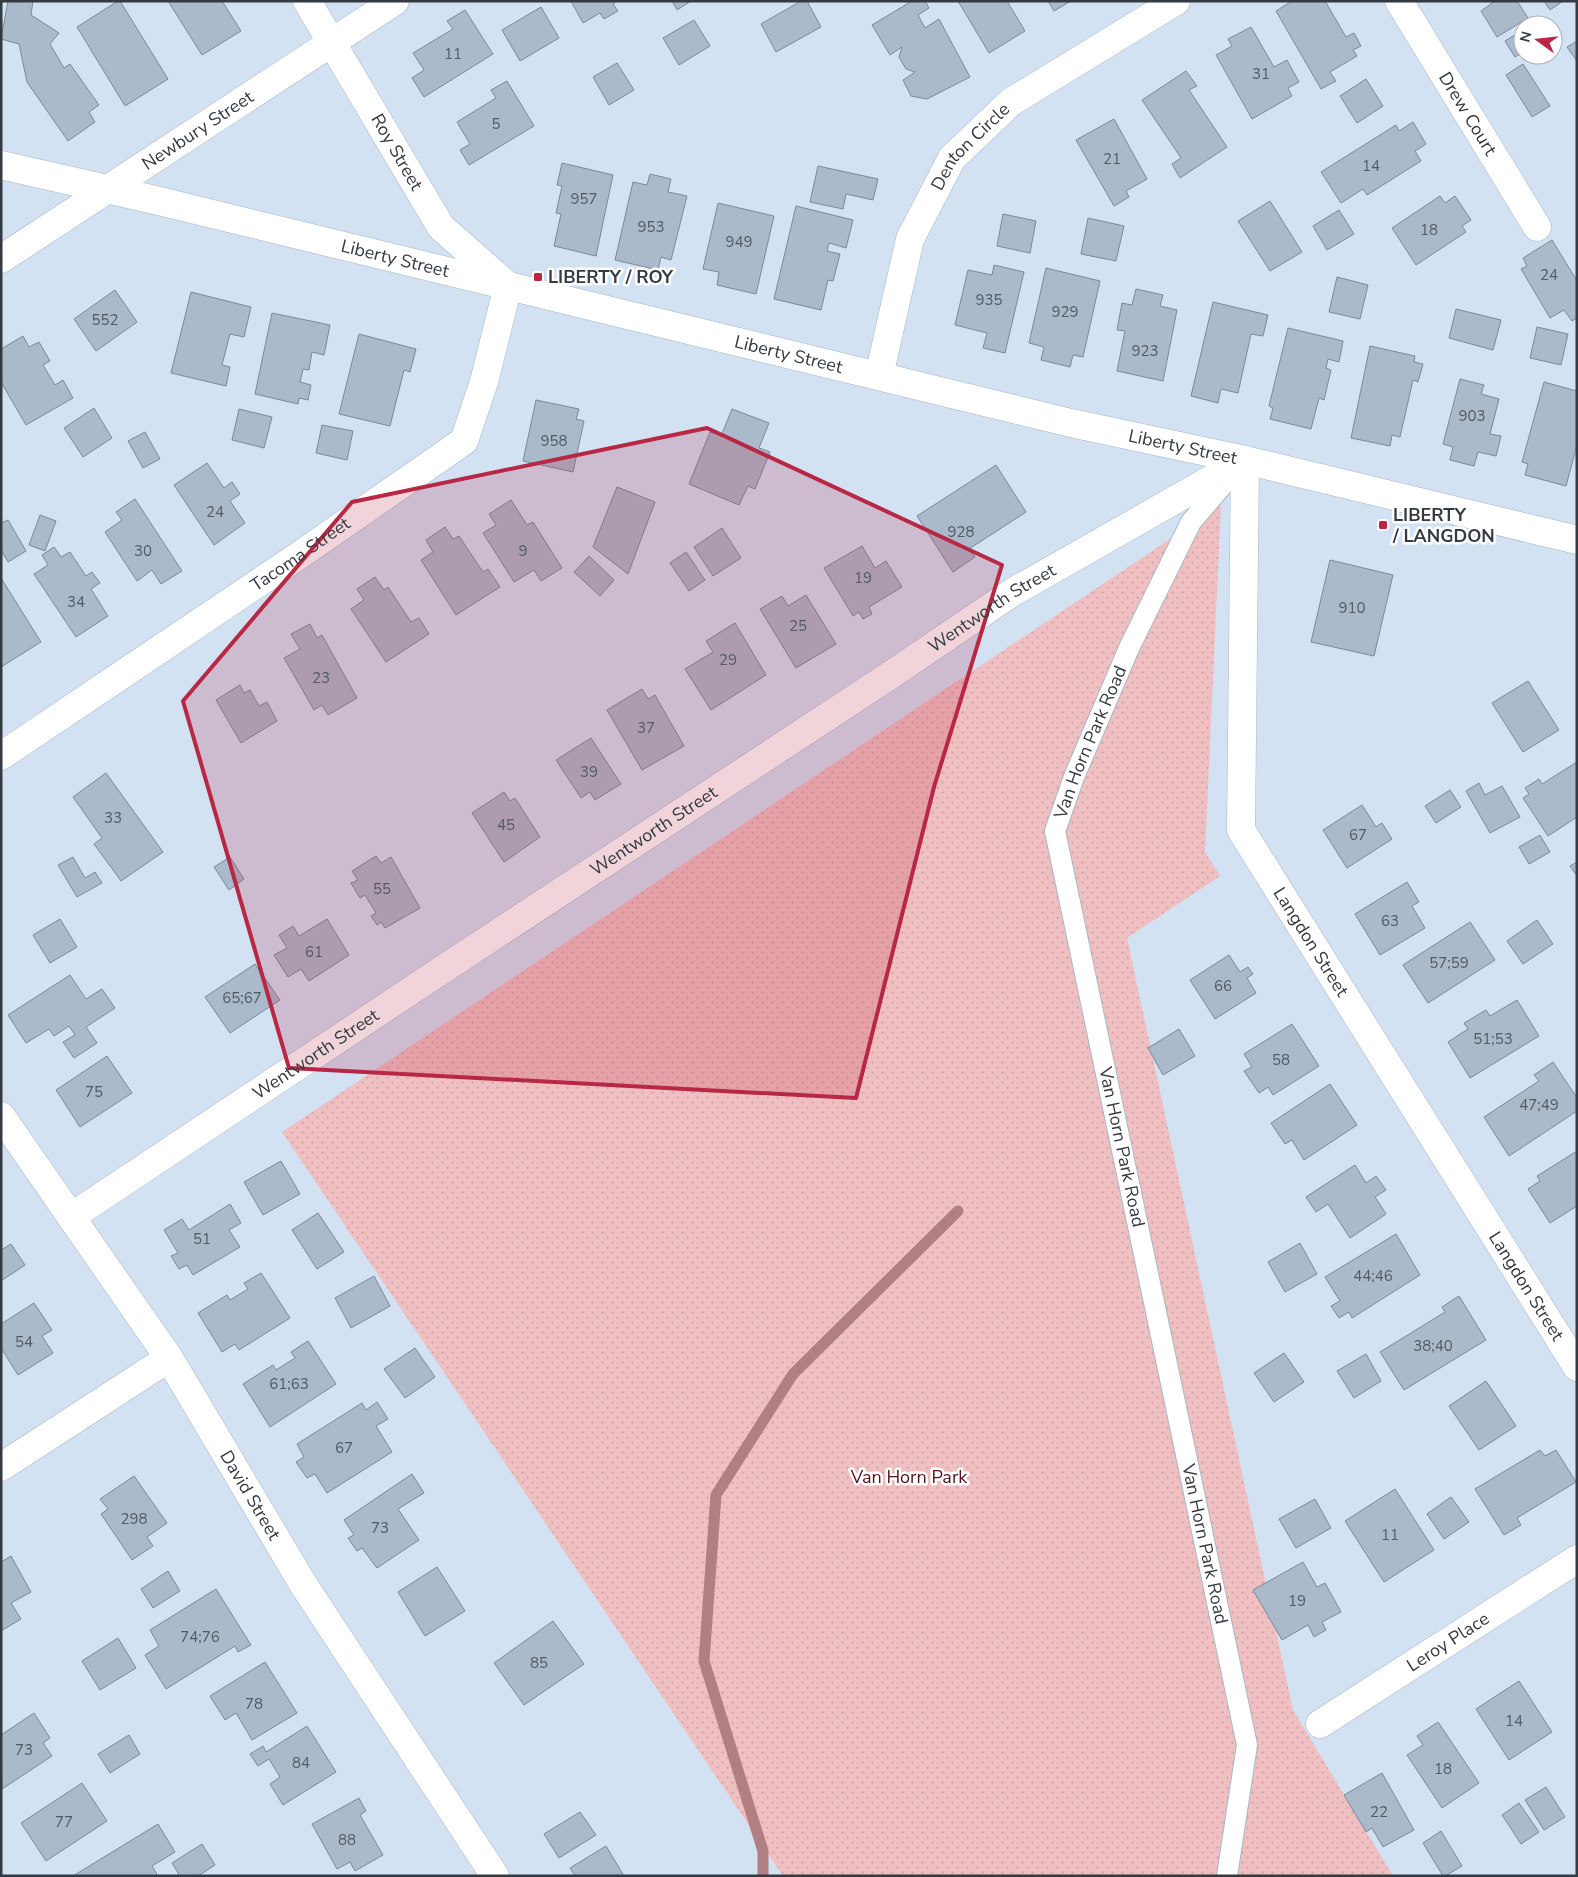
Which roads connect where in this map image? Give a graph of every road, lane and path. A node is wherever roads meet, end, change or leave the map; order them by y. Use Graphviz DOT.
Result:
graph roads {
  1 [pos="307,1"];
  2 [pos="395,1"];
  3 [pos="1176,1"];
  4 [pos="1399,1"];
  5 [pos="332,42"];
  6 [pos="1,165"];
  7 [pos="106,189"];
  8 [pos="1537,227"];
  9 [pos="1,259"];
  10 [pos="508,286"];
  11 [pos="879,376"];
  12 [pos="1245,460"];
  13 [pos="1577,540"];
  14 [pos="1,756"];
  15 [pos="1,1116"];
  16 [pos="71,1217"];
  17 [pos="169,1358"];
  18 [pos="1577,1367"];
  19 [pos="1,1467"];
  20 [pos="1577,1559"];
  21 [pos="1320,1724"];
  22 [pos="495,1876"];
  23 [pos="1227,1876"];
  1 -- 5 [label="street, Roy Street"];
  2 -- 5 [label="street, Newbury Street"];
  3 -- 11 [label="street, Denton Circle"];
  4 -- 8 [label="street, Drew Court"];
  5 -- 7 [label="street, Newbury Street"];
  5 -- 10 [label="street, Roy Street"];
  6 -- 7 [label="street, Liberty Street"];
  7 -- 9 [label="street, Newbury Street"];
  7 -- 10 [label="street, Liberty Street"];
  10 -- 11 [label="street, Liberty Street"];
  10 -- 14 [label="street, Tacoma Street"];
  11 -- 12 [label="street, Liberty Street"];
  12 -- 13 [label="street, Liberty Street"];
  12 -- 16 [label="street, Wentworth Street"];
  12 -- 18 [label="street, Langdon Street"];
  12 -- 23 [label="lane, Van Horn Park Road"];
  15 -- 16 [label="street, David Street"];
  16 -- 17 [label="street, David Street"];
  17 -- 19 [label="street"];
  17 -- 22 [label="street, David Street"];
  20 -- 21 [label="street, Leroy Place"];
}
